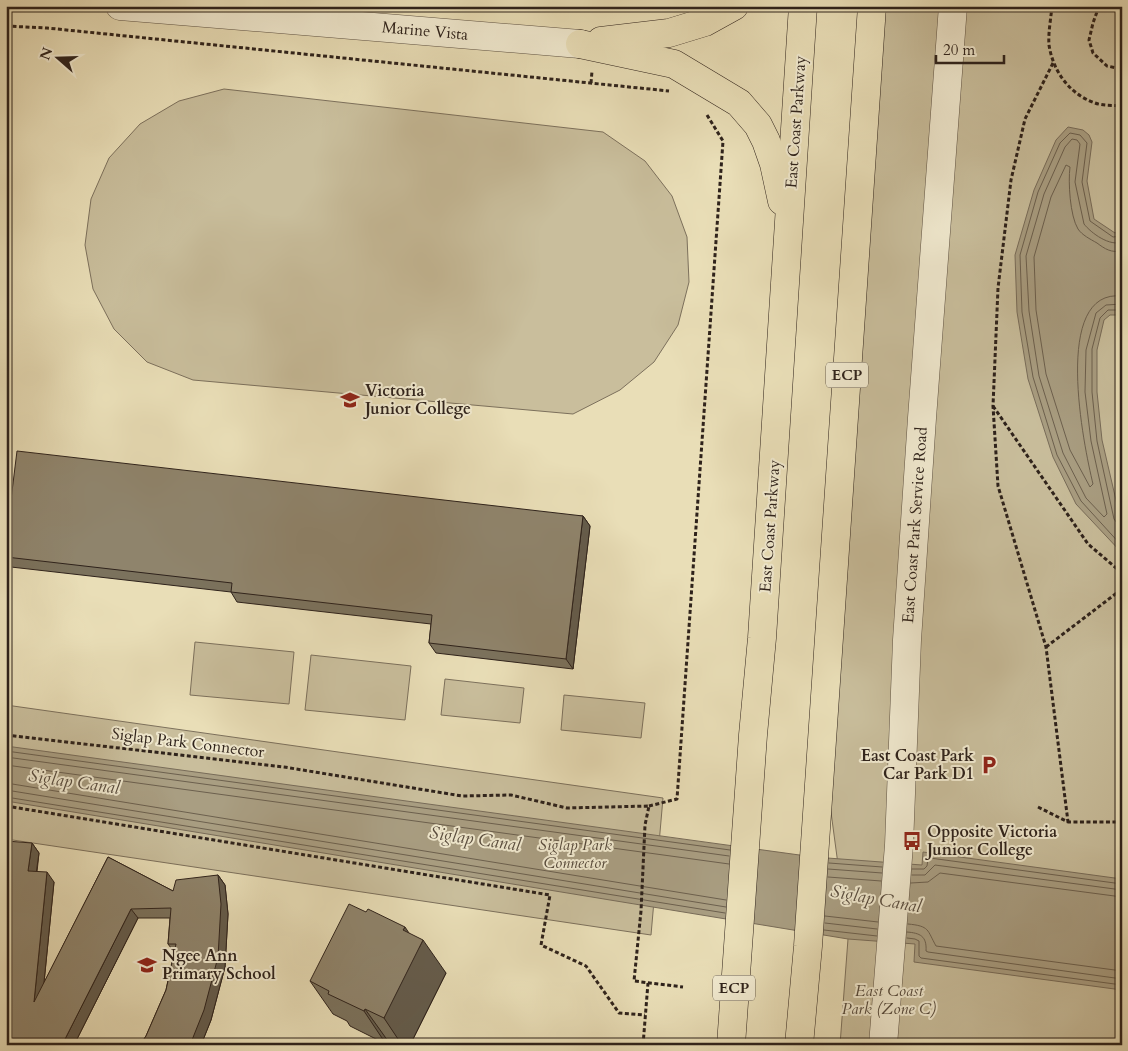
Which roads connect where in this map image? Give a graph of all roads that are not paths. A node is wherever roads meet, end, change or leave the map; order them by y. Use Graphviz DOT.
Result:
graph roads {
  1 [pos="120,6"];
  2 [pos="734,6"];
  3 [pos="804,6"];
  4 [pos="872,6"];
  5 [pos="953,6"];
  6 [pos="282,13"];
  7 [pos="580,44"];
  8 [pos="789,234"];
  9 [pos="730,1045"];
  10 [pos="799,1045"];
  11 [pos="883,1045"];
  1 -- 6 [label="street, Marine Vista"];
  2 -- 7 [label="highway"];
  3 -- 8 [label="highway, East Coast Parkway / ECP"];
  4 -- 10 [label="highway, ECP"];
  5 -- 11 [label="street, East Coast Park Service Road"];
  6 -- 7 [label="street, Marine Vista"];
  7 -- 8 [label="highway"];
  8 -- 9 [label="highway, East Coast Parkway / ECP"];
}
